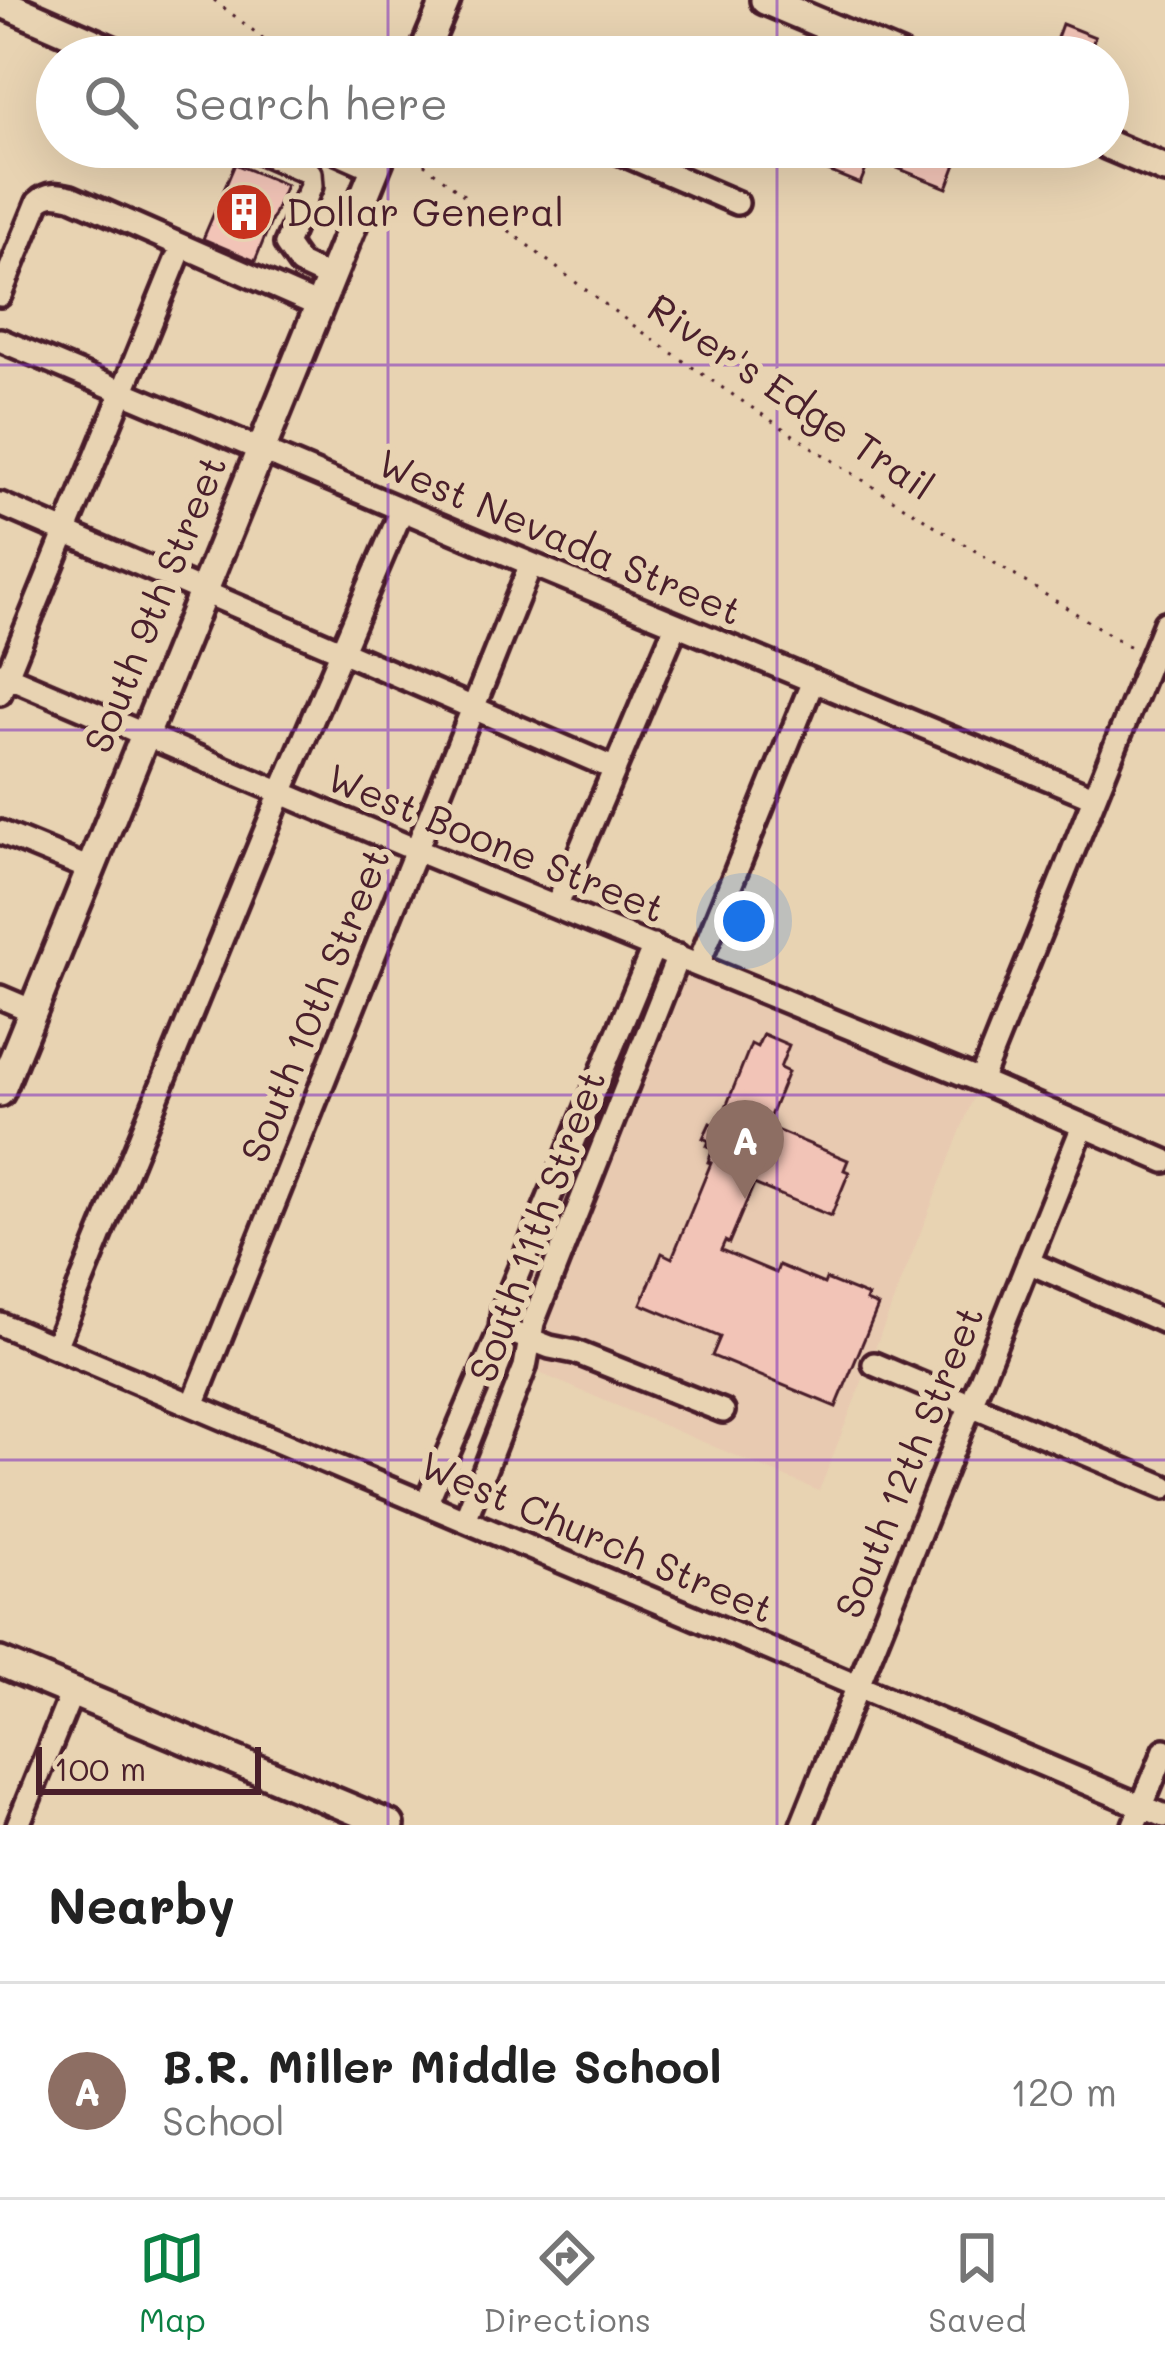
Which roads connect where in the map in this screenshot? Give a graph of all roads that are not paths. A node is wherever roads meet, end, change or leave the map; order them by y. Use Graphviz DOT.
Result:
graph roads {
  1 [pos="446,0"];
  2 [pos="765,0"];
  3 [pos="0,2"];
  4 [pos="78,36"];
  5 [pos="431,36"];
  6 [pos="850,36"];
  7 [pos="1129,154"];
  8 [pos="298,168"];
  9 [pos="375,168"];
  10 [pos="656,168"];
  11 [pos="1165,169"];
  12 [pos="737,203"];
  13 [pos="181,248"];
  14 [pos="330,278"];
  15 [pos="0,295"];
  16 [pos="319,306"];
  17 [pos="0,340"];
  18 [pos="122,392"];
  19 [pos="259,450"];
  20 [pos="0,504"];
  21 [pos="402,510"];
  22 [pos="65,532"];
  23 [pos="531,564"];
  24 [pos="202,590"];
  25 [pos="1165,623"];
  26 [pos="676,625"];
  27 [pos="342,650"];
  28 [pos="2,680"];
  29 [pos="813,682"];
  30 [pos="474,706"];
  31 [pos="144,735"];
  32 [pos="615,769"];
  33 [pos="281,793"];
  34 [pos="1094,797"];
  35 [pos="0,832"];
  36 [pos="416,850"];
  37 [pos="90,869"];
  38 [pos="556,907"];
  39 [pos="655,946"];
  40 [pos="688,960"];
  41 [pos="0,997"];
  42 [pos="33,1011"];
  43 [pos="980,1081"];
  44 [pos="0,1092"];
  45 [pos="1083,1126"];
  46 [pos="1165,1161"];
  47 [pos="1028,1262"];
  48 [pos="1165,1322"];
  49 [pos="0,1324"];
  50 [pos="501,1329"];
  51 [pos="531,1339"];
  52 [pos="55,1347"];
  53 [pos="874,1364"];
  54 [pos="970,1405"];
  55 [pos="194,1406"];
  56 [pos="723,1411"];
  57 [pos="1165,1487"];
  58 [pos="427,1504"];
  59 [pos="465,1520"];
  60 [pos="0,1662"];
  61 [pos="857,1686"];
  62 [pos="72,1692"];
  63 [pos="1165,1750"];
  64 [pos="342,1816"];
  65 [pos="1138,1816"];
  66 [pos="1165,1816"];
  67 [pos="17,1825"];
  68 [pos="390,1825"];
  69 [pos="802,1825"];
  1 -- 5 [label="main road"];
  2 -- 6 [label="main road"];
  3 -- 4 [label="main road"];
  7 -- 11 [label="main road"];
  8 -- 14 [label="street"];
  9 -- 14 [label="main road, South 9th Street"];
  10 -- 12 [label="street"];
  13 -- 15 [label="street"];
  13 -- 16 [label="street"];
  13 -- 18 [label="street"];
  14 -- 16 [label="main road, South 9th Street"];
  16 -- 19 [label="main road, South 9th Street"];
  17 -- 18 [label="street, West Nevada Street"];
  18 -- 19 [label="street, West Nevada Street"];
  18 -- 22 [label="street"];
  19 -- 21 [label="street, West Nevada Street"];
  19 -- 24 [label="main road, South 9th Street"];
  20 -- 22 [label="street"];
  21 -- 23 [label="street, West Nevada Street"];
  21 -- 27 [label="street"];
  22 -- 24 [label="street"];
  22 -- 28 [label="street"];
  23 -- 26 [label="street, West Nevada Street"];
  23 -- 30 [label="street, South 10th Street"];
  24 -- 27 [label="street"];
  24 -- 31 [label="main road, South 9th Street"];
  25 -- 34 [label="street"];
  26 -- 29 [label="street, West Nevada Street"];
  26 -- 32 [label="street"];
  27 -- 30 [label="street"];
  27 -- 33 [label="street"];
  28 -- 31 [label="street, West Boone Street"];
  29 -- 34 [label="street, West Nevada Street"];
  29 -- 40 [label="street, South 11th Street"];
  30 -- 32 [label="street"];
  30 -- 36 [label="street, South 10th Street"];
  31 -- 33 [label="street, West Boone Street"];
  31 -- 37 [label="main road, South 9th Street"];
  32 -- 38 [label="street"];
  33 -- 36 [label="street, West Boone Street"];
  33 -- 52 [label="street"];
  34 -- 43 [label="street"];
  35 -- 37 [label="street"];
  36 -- 38 [label="street, West Boone Street"];
  36 -- 55 [label="street, South 10th Street"];
  37 -- 42 [label="main road, South 9th Street"];
  38 -- 39 [label="street, West Boone Street"];
  39 -- 40 [label="street, West Boone Street"];
  39 -- 50 [label="street, South 11th Street"];
  40 -- 43 [label="street, West Boone Street"];
  40 -- 51 [label="street, South 11th Street"];
  41 -- 42 [label="street"];
  42 -- 44 [label="main road, South 9th Street"];
  43 -- 45 [label="street, West Boone Street"];
  45 -- 46 [label="street, West Boone Street"];
  45 -- 47 [label="street, South 12th Street"];
  47 -- 48 [label="street"];
  47 -- 54 [label="street, South 12th Street"];
  49 -- 52 [label="street, West Church Street"];
  50 -- 51 [label="street"];
  50 -- 58 [label="street, South 11th Street"];
  51 -- 56 [label="street"];
  51 -- 59 [label="street, South 11th Street"];
  52 -- 55 [label="street, West Church Street"];
  53 -- 54 [label="street"];
  54 -- 57 [label="street"];
  54 -- 61 [label="street, South 12th Street"];
  55 -- 58 [label="street, West Church Street"];
  58 -- 59 [label="street, West Church Street"];
  59 -- 61 [label="street, West Church Street"];
  60 -- 62 [label="main road"];
  61 -- 65 [label="street, West Church Street"];
  61 -- 69 [label="street, South 12th Street"];
  62 -- 64 [label="main road"];
  62 -- 67 [label="street"];
  63 -- 65 [label="street"];
  64 -- 68 [label="main road"];
  65 -- 66 [label="street, West Church Street"];
}
